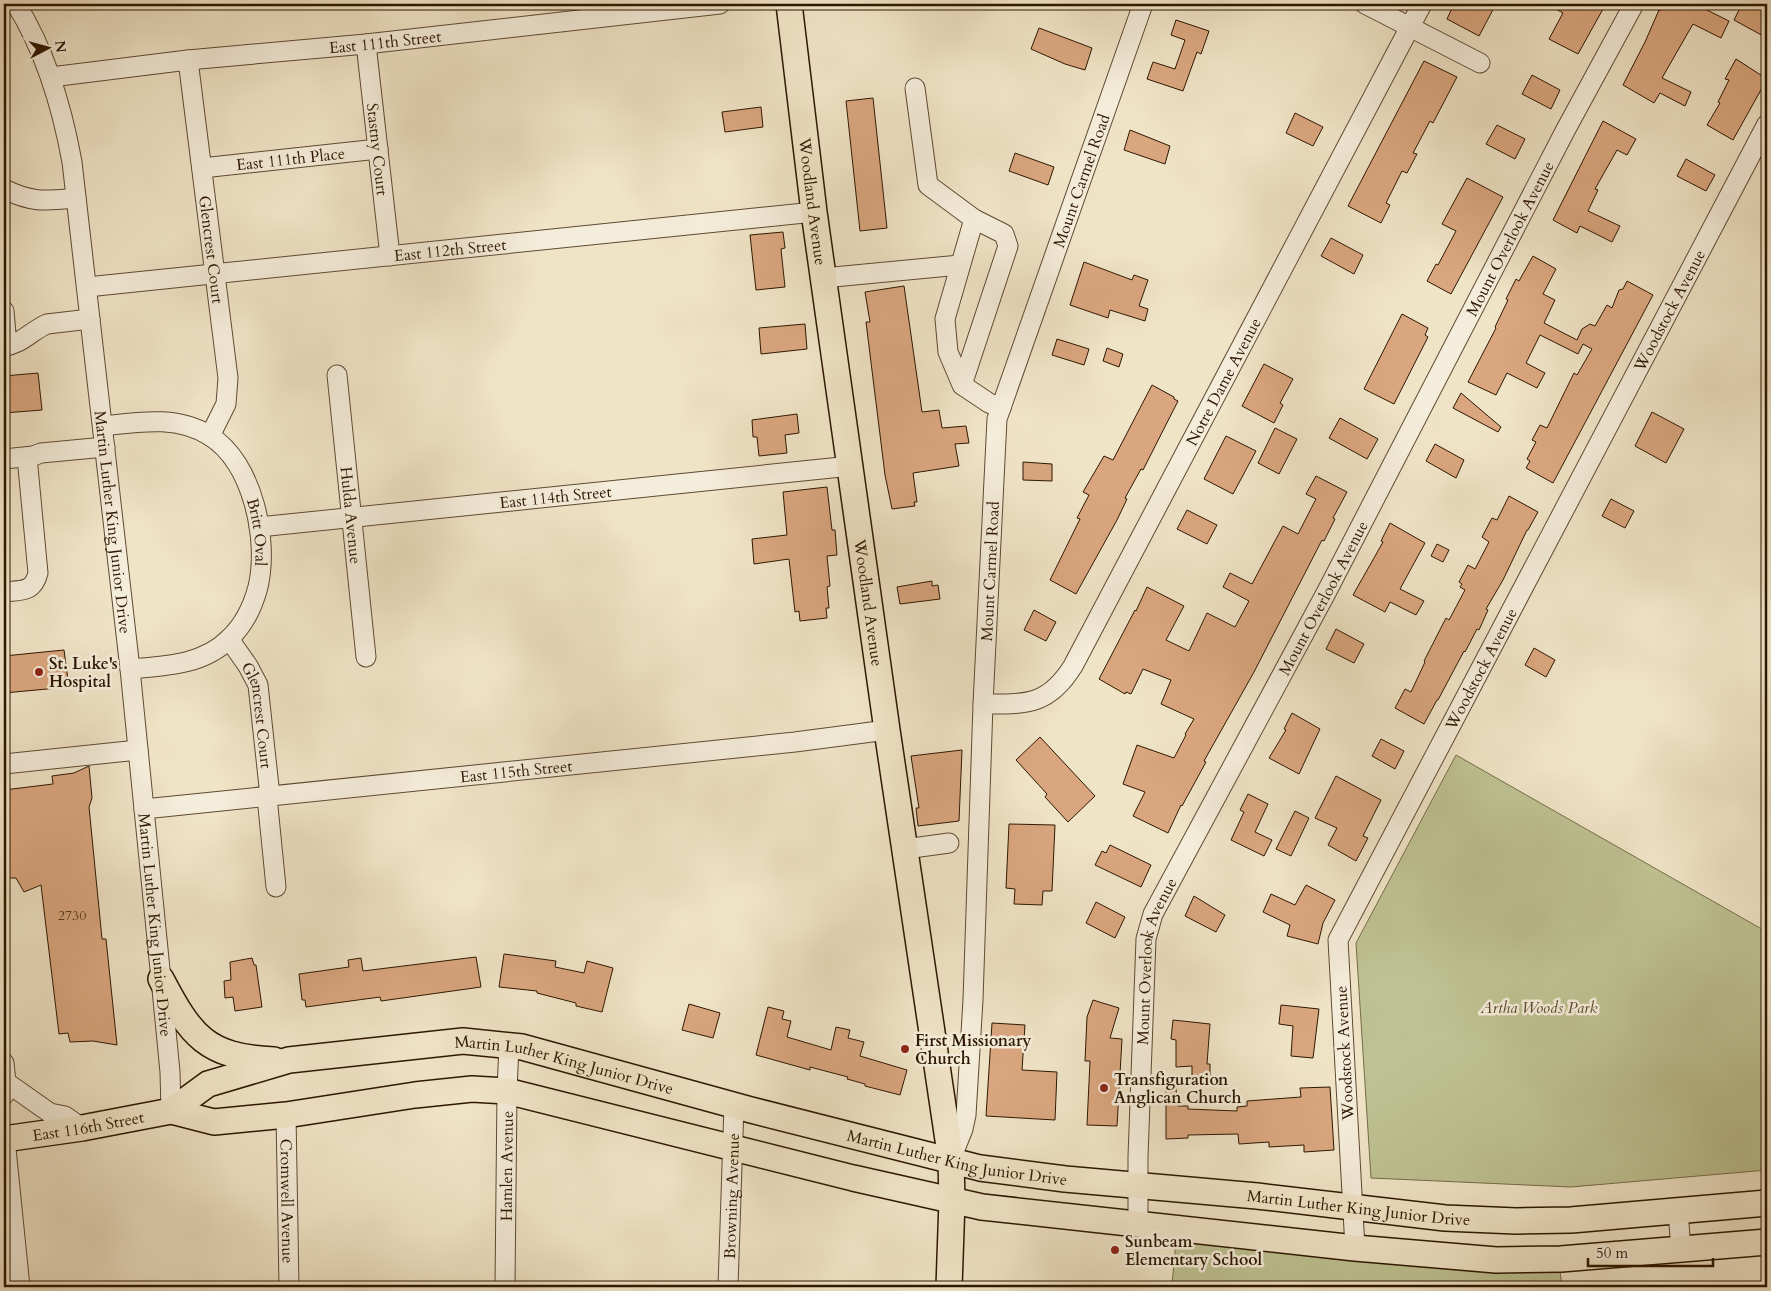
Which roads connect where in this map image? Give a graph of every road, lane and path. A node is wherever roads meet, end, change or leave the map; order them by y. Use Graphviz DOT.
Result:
graph roads {
  1 [pos="16,4"];
  2 [pos="720,4"];
  3 [pos="789,4"];
  4 [pos="1143,4"];
  5 [pos="1365,4"];
  6 [pos="1422,4"];
  7 [pos="1634,4"];
  8 [pos="1410,27"];
  9 [pos="366,44"];
  10 [pos="188,60"];
  11 [pos="1480,63"];
  12 [pos="51,77"];
  13 [pos="915,88"];
  14 [pos="1767,124"];
  15 [pos="378,149"];
  16 [pos="202,168"];
  17 [pos="4,189"];
  18 [pos="76,198"];
  19 [pos="814,212"];
  20 [pos="974,219"];
  21 [pos="390,256"];
  22 [pos="960,265"];
  23 [pos="215,273"];
  24 [pos="823,278"];
  25 [pos="86,287"];
  26 [pos="4,312"];
  27 [pos="90,318"];
  28 [pos="5,346"];
  29 [pos="337,375"];
  30 [pos="962,385"];
  31 [pos="1000,408"];
  32 [pos="103,426"];
  33 [pos="210,436"];
  34 [pos="105,447"];
  35 [pos="27,457"];
  36 [pos="4,459"];
  37 [pos="851,466"];
  38 [pos="352,517"];
  39 [pos="259,527"];
  40 [pos="4,592"];
  41 [pos="230,639"];
  42 [pos="366,657"];
  43 [pos="130,669"];
  44 [pos="983,704"];
  45 [pos="887,730"];
  46 [pos="138,750"];
  47 [pos="4,764"];
  48 [pos="268,797"];
  49 [pos="144,810"];
  50 [pos="949,843"];
  51 [pos="904,849"];
  52 [pos="276,887"];
  53 [pos="162,979"];
  54 [pos="510,1045"];
  55 [pos="289,1060"];
  56 [pos="4,1063"];
  57 [pos="5,1089"];
  58 [pos="507,1092"];
  59 [pos="734,1105"];
  60 [pos="171,1112"];
  61 [pos="286,1115"];
  62 [pos="82,1128"];
  63 [pos="5,1139"];
  64 [pos="734,1148"];
  65 [pos="951,1160"];
  66 [pos="1138,1185"];
  67 [pos="952,1201"];
  68 [pos="1767,1203"];
  69 [pos="1352,1208"];
  70 [pos="1678,1210"];
  71 [pos="1138,1224"];
  72 [pos="1767,1242"];
  73 [pos="1355,1248"];
  74 [pos="1681,1250"];
  75 [pos="20,1287"];
  76 [pos="289,1287"];
  77 [pos="505,1287"];
  78 [pos="728,1287"];
  79 [pos="949,1287"];
  1 -- 12 [label="street, Martin Luther King Junior Drive"];
  2 -- 9 [label="street, East 111th Street"];
  3 -- 19 [label="main road, Woodland Avenue"];
  4 -- 31 [label="street, Mount Carmel Road"];
  5 -- 8 [label="street"];
  6 -- 8 [label="street, Notre Dame Avenue"];
  7 -- 66 [label="street, Mount Overlook Avenue"];
  8 -- 11 [label="street"];
  8 -- 44 [label="street, Notre Dame Avenue"];
  9 -- 10 [label="street, East 111th Street"];
  9 -- 15 [label="street, Stastny Court"];
  10 -- 12 [label="street, East 111th Street"];
  10 -- 16 [label="street, Glencrest Court"];
  12 -- 18 [label="street, Martin Luther King Junior Drive"];
  13 -- 20 [label="street"];
  14 -- 69 [label="street, Woodstock Avenue"];
  15 -- 16 [label="street, East 111th Place"];
  15 -- 21 [label="street, Stastny Court"];
  16 -- 23 [label="street, Glencrest Court"];
  17 -- 18 [label="street"];
  18 -- 25 [label="street, Martin Luther King Junior Drive"];
  19 -- 21 [label="street, East 112th Street"];
  19 -- 24 [label="main road, Woodland Avenue"];
  20 -- 22 [label="street"];
  20 -- 30 [label="street"];
  21 -- 23 [label="street, East 112th Street"];
  22 -- 24 [label="street"];
  22 -- 30 [label="street"];
  23 -- 25 [label="street, East 112th Street"];
  23 -- 33 [label="street, Glencrest Court"];
  24 -- 37 [label="main road, Woodland Avenue"];
  25 -- 27 [label="street, Martin Luther King Junior Drive"];
  26 -- 28 [label="street"];
  27 -- 28 [label="street"];
  27 -- 32 [label="street, Martin Luther King Junior Drive"];
  29 -- 38 [label="street, Hulda Avenue"];
  30 -- 31 [label="street"];
  31 -- 44 [label="street, Mount Carmel Road"];
  32 -- 33 [label="street, Britt Oval"];
  32 -- 34 [label="street, Martin Luther King Junior Drive"];
  33 -- 39 [label="street, Britt Oval"];
  34 -- 35 [label="street"];
  34 -- 43 [label="street, Martin Luther King Junior Drive"];
  35 -- 36 [label="street"];
  35 -- 40 [label="street"];
  37 -- 38 [label="street, East 114th Street"];
  37 -- 45 [label="main road, Woodland Avenue"];
  38 -- 39 [label="street, East 114th Street"];
  38 -- 42 [label="street, Hulda Avenue"];
  39 -- 41 [label="street, Britt Oval"];
  41 -- 43 [label="street, Britt Oval"];
  41 -- 48 [label="street, Glencrest Court"];
  43 -- 46 [label="street, Martin Luther King Junior Drive"];
  44 -- 65 [label="street, Mount Carmel Road"];
  45 -- 48 [label="street, East 115th Street"];
  45 -- 51 [label="main road, Woodland Avenue"];
  46 -- 47 [label="street"];
  46 -- 49 [label="street, Martin Luther King Junior Drive"];
  48 -- 49 [label="street, East 115th Street"];
  48 -- 52 [label="street, Glencrest Court"];
  49 -- 53 [label="street, Martin Luther King Junior Drive"];
  50 -- 51 [label="street"];
  51 -- 65 [label="main road, Woodland Avenue"];
  53 -- 55 [label="main road"];
  53 -- 60 [label="street, Martin Luther King Junior Drive"];
  54 -- 55 [label="main road, Martin Luther King Junior Drive"];
  54 -- 58 [label="street, Hamlen Avenue"];
  54 -- 59 [label="main road, Martin Luther King Junior Drive"];
  55 -- 60 [label="main road, Martin Luther King Junior Drive"];
  56 -- 57 [label="street"];
  57 -- 62 [label="street"];
  58 -- 61 [label="main road"];
  58 -- 64 [label="main road"];
  58 -- 77 [label="street, Hamlen Avenue"];
  59 -- 64 [label="street, Browning Avenue"];
  59 -- 65 [label="main road, Martin Luther King Junior Drive"];
  60 -- 61 [label="main road"];
  60 -- 62 [label="main road, East 116th Street"];
  61 -- 76 [label="street, Cromwell Avenue"];
  62 -- 63 [label="main road, East 116th Street"];
  63 -- 75 [label="street"];
  64 -- 67 [label="main road"];
  64 -- 78 [label="street, Browning Avenue"];
  65 -- 66 [label="main road, Martin Luther King Junior Drive"];
  65 -- 67 [label="main road, Woodland Avenue"];
  66 -- 69 [label="main road, Martin Luther King Junior Drive"];
  66 -- 71 [label="street, Mount Overlook Avenue"];
  67 -- 71 [label="main road"];
  67 -- 79 [label="main road, Woodland Avenue"];
  68 -- 70 [label="main road, Martin Luther King Junior Drive"];
  69 -- 70 [label="main road, Martin Luther King Junior Drive"];
  69 -- 73 [label="street, Woodstock Avenue"];
  70 -- 74 [label="street"];
  71 -- 73 [label="main road"];
  72 -- 74 [label="main road"];
  73 -- 74 [label="main road"];
}
